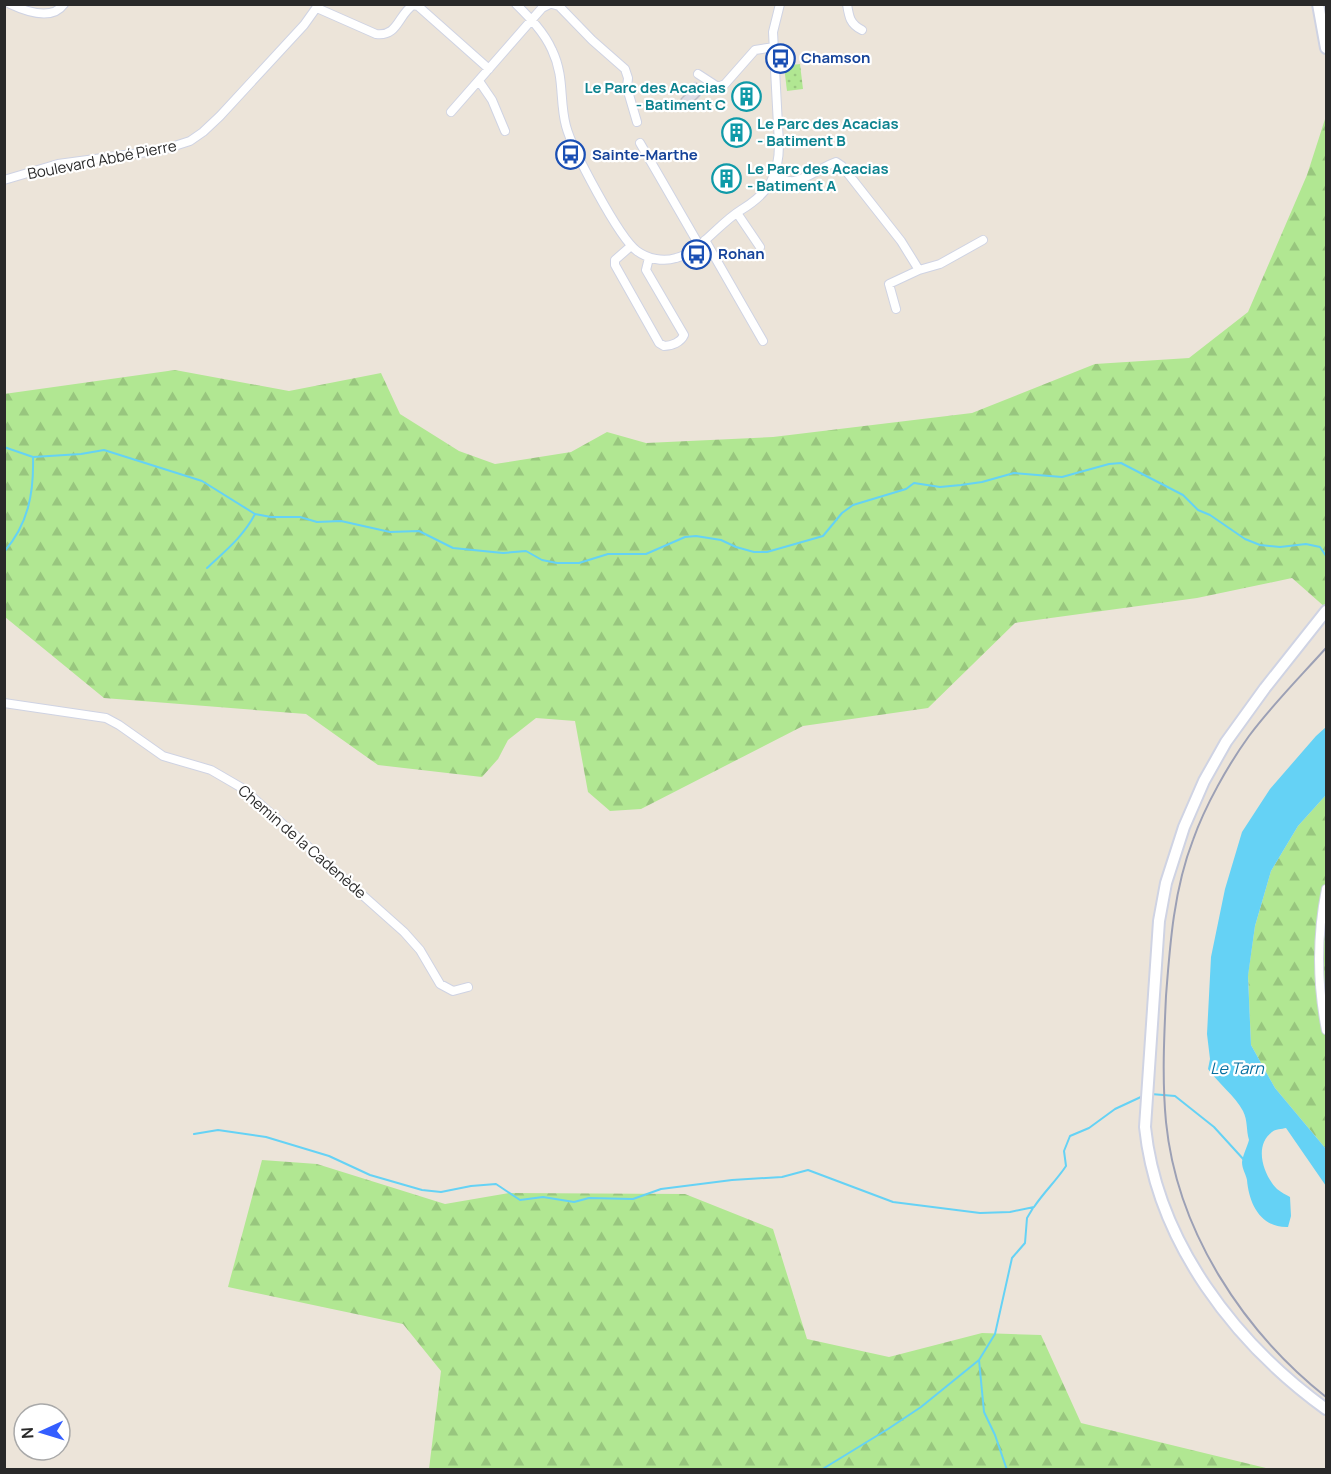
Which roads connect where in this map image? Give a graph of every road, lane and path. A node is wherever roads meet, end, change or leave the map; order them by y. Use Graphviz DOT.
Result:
graph roads {
  1 [pos="10,4"];
  2 [pos="64,4"];
  3 [pos="516,4"];
  4 [pos="551,4"];
  5 [pos="780,4"];
  6 [pos="847,4"];
  7 [pos="1318,4"];
  8 [pos="318,6"];
  9 [pos="532,20"];
  10 [pos="862,30"];
  11 [pos="774,47"];
  12 [pos="1326,48"];
  13 [pos="489,69"];
  14 [pos="698,74"];
  15 [pos="479,81"];
  16 [pos="451,112"];
  17 [pos="637,122"];
  18 [pos="505,131"];
  19 [pos="640,143"];
  20 [pos="776,175"];
  21 [pos="4,180"];
  22 [pos="737,213"];
  23 [pos="983,240"];
  24 [pos="702,243"];
  25 [pos="631,246"];
  26 [pos="760,247"];
  27 [pos="649,258"];
  28 [pos="919,270"];
  29 [pos="896,309"];
  30 [pos="763,341"];
  31 [pos="1326,610"];
  32 [pos="4,703"];
  33 [pos="1326,889"];
  34 [pos="468,987"];
  35 [pos="1326,1030"];
  36 [pos="1326,1409"];
  1 -- 2 [label="street"];
  3 -- 9 [label="street"];
  4 -- 9 [label="street"];
  4 -- 17 [label="street"];
  5 -- 11 [label="street"];
  6 -- 10 [label="street"];
  7 -- 12 [label="main road"];
  8 -- 13 [label="street"];
  8 -- 21 [label="street, Boulevard Abbé Pierre"];
  9 -- 13 [label="street"];
  9 -- 25 [label="street"];
  11 -- 14 [label="street"];
  11 -- 20 [label="street"];
  13 -- 15 [label="street"];
  15 -- 16 [label="street"];
  15 -- 18 [label="street"];
  19 -- 24 [label="street"];
  20 -- 22 [label="street"];
  20 -- 28 [label="street"];
  22 -- 24 [label="street"];
  22 -- 26 [label="street"];
  23 -- 28 [label="street"];
  24 -- 27 [label="street"];
  24 -- 30 [label="street"];
  25 -- 27 [label="street"];
  25 -- 27 [label="street"];
  28 -- 29 [label="street"];
  31 -- 36 [label="main road"];
  32 -- 34 [label="street, Chemin de la Cadenède"];
  33 -- 35 [label="street"];
}
